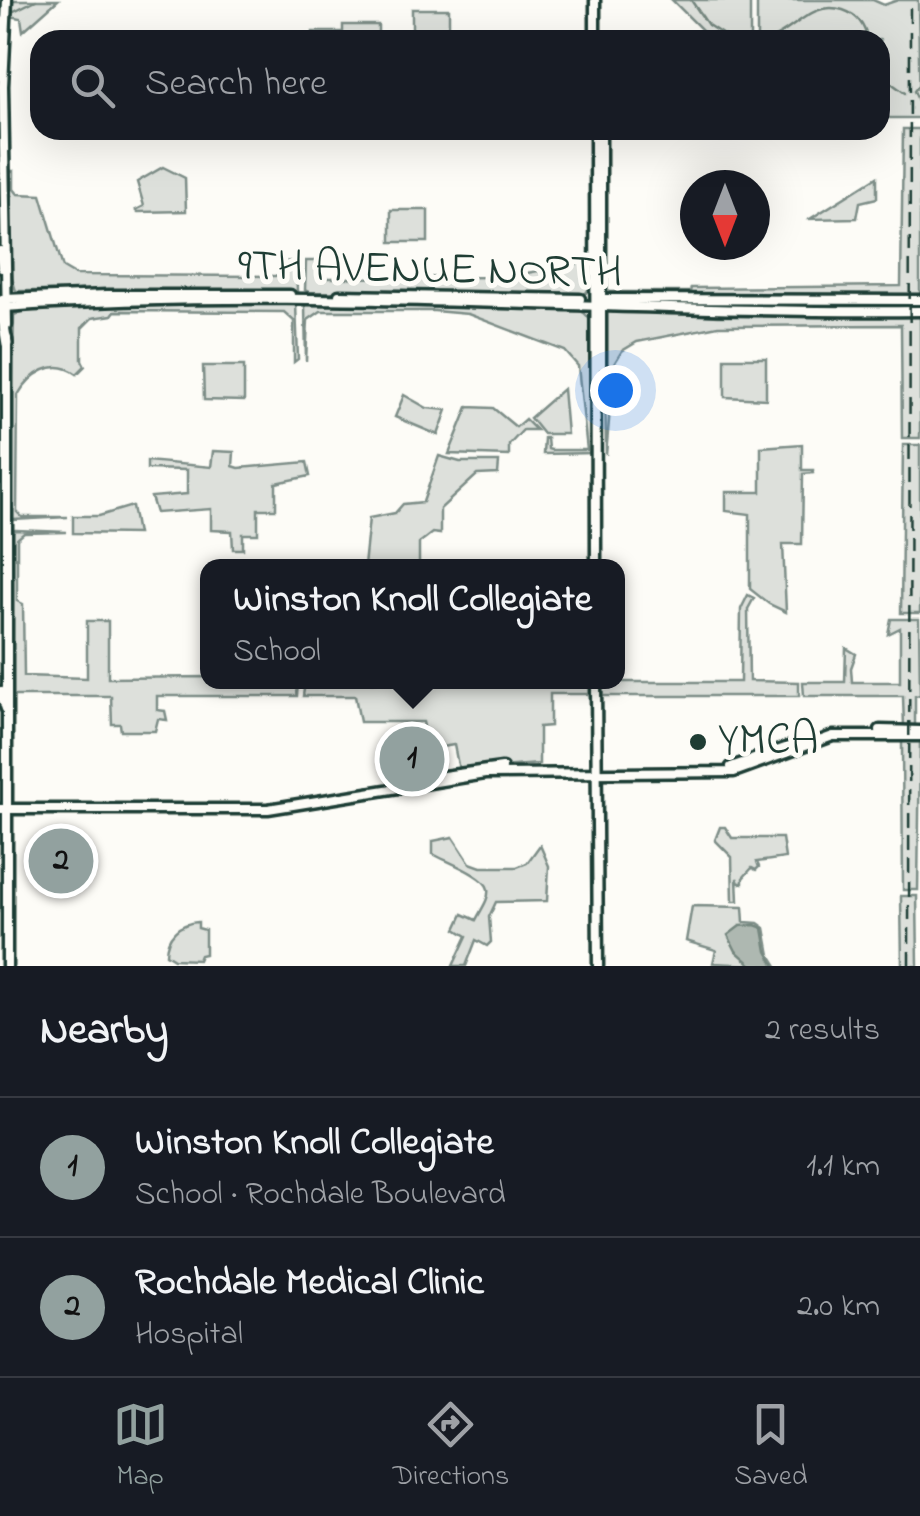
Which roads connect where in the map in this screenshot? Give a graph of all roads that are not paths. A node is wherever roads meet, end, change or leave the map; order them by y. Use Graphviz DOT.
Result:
graph roads {
  1 [pos="7,0"];
  2 [pos="598,0"];
  3 [pos="598,30"];
  4 [pos="598,140"];
  5 [pos="0,250"];
  6 [pos="599,256"];
  7 [pos="596,270"];
  8 [pos="8,273"];
  9 [pos="58,296"];
  10 [pos="37,297"];
  11 [pos="920,300"];
  12 [pos="572,301"];
  13 [pos="599,301"];
  14 [pos="3,303"];
  15 [pos="28,305"];
  16 [pos="920,311"];
  17 [pos="7,327"];
  18 [pos="7,344"];
  19 [pos="596,354"];
  20 [pos="599,559"];
  21 [pos="599,559"];
  22 [pos="599,689"];
  23 [pos="0,690"];
  24 [pos="7,710"];
  25 [pos="920,733"];
  26 [pos="598,769"];
  27 [pos="7,785"];
  28 [pos="601,791"];
  29 [pos="23,804"];
  30 [pos="4,807"];
  31 [pos="62,807"];
  32 [pos="598,914"];
  33 [pos="7,966"];
  34 [pos="598,966"];
  1 -- 8 [label="main road"];
  2 -- 3 [label="main road"];
  4 -- 6 [label="main road"];
  5 -- 14 [label="main road"];
  6 -- 7 [label="main road"];
  6 -- 13 [label="main road"];
  7 -- 12 [label="main road"];
  7 -- 13 [label="main road"];
  8 -- 10 [label="main road"];
  8 -- 14 [label="main road"];
  9 -- 10 [label="main road, 9TH AVENUE NORTH"];
  9 -- 12 [label="main road, 9TH AVENUE NORTH"];
  9 -- 14 [label="main road"];
  10 -- 14 [label="main road, 9TH AVENUE NORTH"];
  11 -- 13 [label="main road, 9TH AVENUE NORTH"];
  12 -- 13 [label="main road, 9TH AVENUE NORTH"];
  12 -- 15 [label="main road, 9TH AVENUE NORTH"];
  12 -- 19 [label="main road"];
  13 -- 16 [label="main road, 9TH AVENUE NORTH"];
  13 -- 19 [label="main road"];
  13 -- 20 [label="main road"];
  14 -- 15 [label="main road, 9TH AVENUE NORTH"];
  14 -- 17 [label="main road"];
  14 -- 18 [label="highway"];
  15 -- 17 [label="main road"];
  17 -- 18 [label="main road"];
  18 -- 24 [label="main road"];
  19 -- 21 [label="main road"];
  22 -- 26 [label="main road"];
  23 -- 24 [label="main road"];
  24 -- 27 [label="main road"];
  25 -- 26 [label="main road"];
  26 -- 31 [label="main road"];
  26 -- 32 [label="main road"];
  27 -- 29 [label="main road"];
  27 -- 30 [label="main road"];
  28 -- 32 [label="main road"];
  29 -- 30 [label="main road"];
  29 -- 31 [label="main road"];
  30 -- 31 [label="main road"];
  30 -- 33 [label="main road"];
  32 -- 34 [label="main road"];
}
